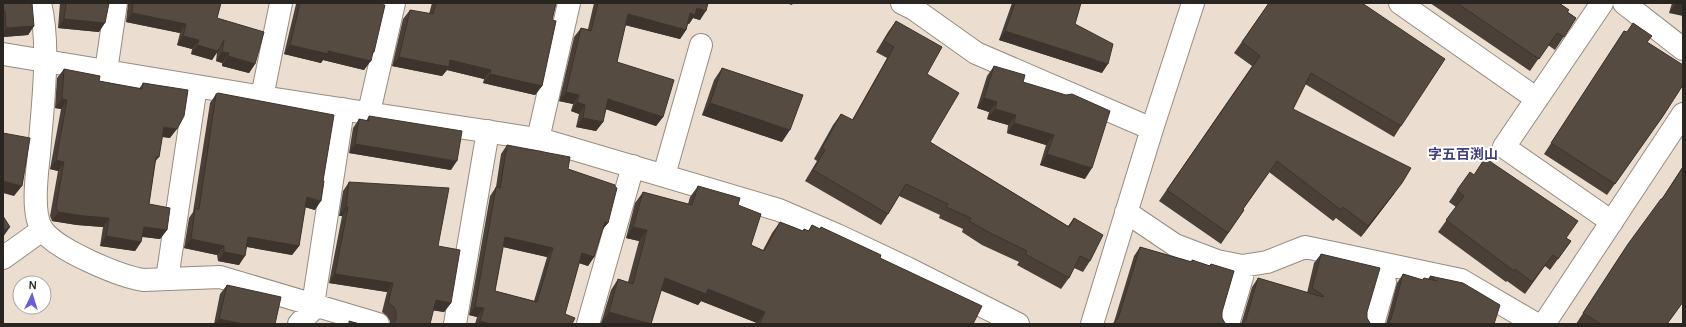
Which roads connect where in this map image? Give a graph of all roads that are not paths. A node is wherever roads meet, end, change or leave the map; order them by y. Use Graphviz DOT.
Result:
graph roads {
  1 [pos="40,3"];
  2 [pos="116,3"];
  3 [pos="282,3"];
  4 [pos="394,3"];
  5 [pos="569,3"];
  6 [pos="902,3"];
  7 [pos="1193,3"];
  8 [pos="1400,3"];
  9 [pos="1602,3"];
  10 [pos="1624,3"];
  11 [pos="701,45"];
  12 [pos="1683,49"];
  13 [pos="3,54"];
  14 [pos="45,61"];
  15 [pos="106,71"];
  16 [pos="196,86"];
  17 [pos="262,97"];
  18 [pos="1537,99"];
  19 [pos="343,109"];
  20 [pos="369,112"];
  21 [pos="1683,114"];
  22 [pos="1152,129"];
  23 [pos="488,131"];
  24 [pos="538,139"];
  25 [pos="633,166"];
  26 [pos="664,175"];
  27 [pos="1126,212"];
  28 [pos="1612,222"];
  29 [pos="42,230"];
  30 [pos="3,258"];
  31 [pos="1242,277"];
  32 [pos="167,279"];
  33 [pos="1385,282"];
  34 [pos="313,305"];
  35 [pos="299,324"];
  36 [pos="378,324"];
  37 [pos="455,324"];
  38 [pos="588,324"];
  39 [pos="1018,324"];
  40 [pos="1092,324"];
  41 [pos="1228,324"];
  42 [pos="1373,324"];
  43 [pos="1536,324"];
  44 [pos="1544,324"];
  1 -- 14 [label="street"];
  2 -- 15 [label="street"];
  3 -- 17 [label="street"];
  4 -- 20 [label="street"];
  5 -- 24 [label="street"];
  6 -- 22 [label="street"];
  7 -- 22 [label="street"];
  8 -- 18 [label="street"];
  9 -- 18 [label="street"];
  10 -- 12 [label="street"];
  11 -- 26 [label="street"];
  13 -- 14 [label="street"];
  14 -- 15 [label="street"];
  14 -- 29 [label="street"];
  15 -- 16 [label="street"];
  16 -- 17 [label="street"];
  16 -- 32 [label="street"];
  17 -- 19 [label="street"];
  18 -- 28 [label="street"];
  19 -- 20 [label="street"];
  19 -- 34 [label="street"];
  20 -- 23 [label="street"];
  21 -- 28 [label="street"];
  22 -- 27 [label="street"];
  23 -- 24 [label="street"];
  23 -- 37 [label="street"];
  24 -- 25 [label="street"];
  25 -- 26 [label="street"];
  25 -- 38 [label="street"];
  26 -- 39 [label="street"];
  27 -- 40 [label="street"];
  27 -- 43 [label="street"];
  28 -- 44 [label="street"];
  29 -- 30 [label="street"];
  29 -- 32 [label="street"];
  31 -- 41 [label="street"];
  32 -- 34 [label="street"];
  33 -- 42 [label="street"];
  34 -- 35 [label="street"];
  34 -- 36 [label="street"];
}
